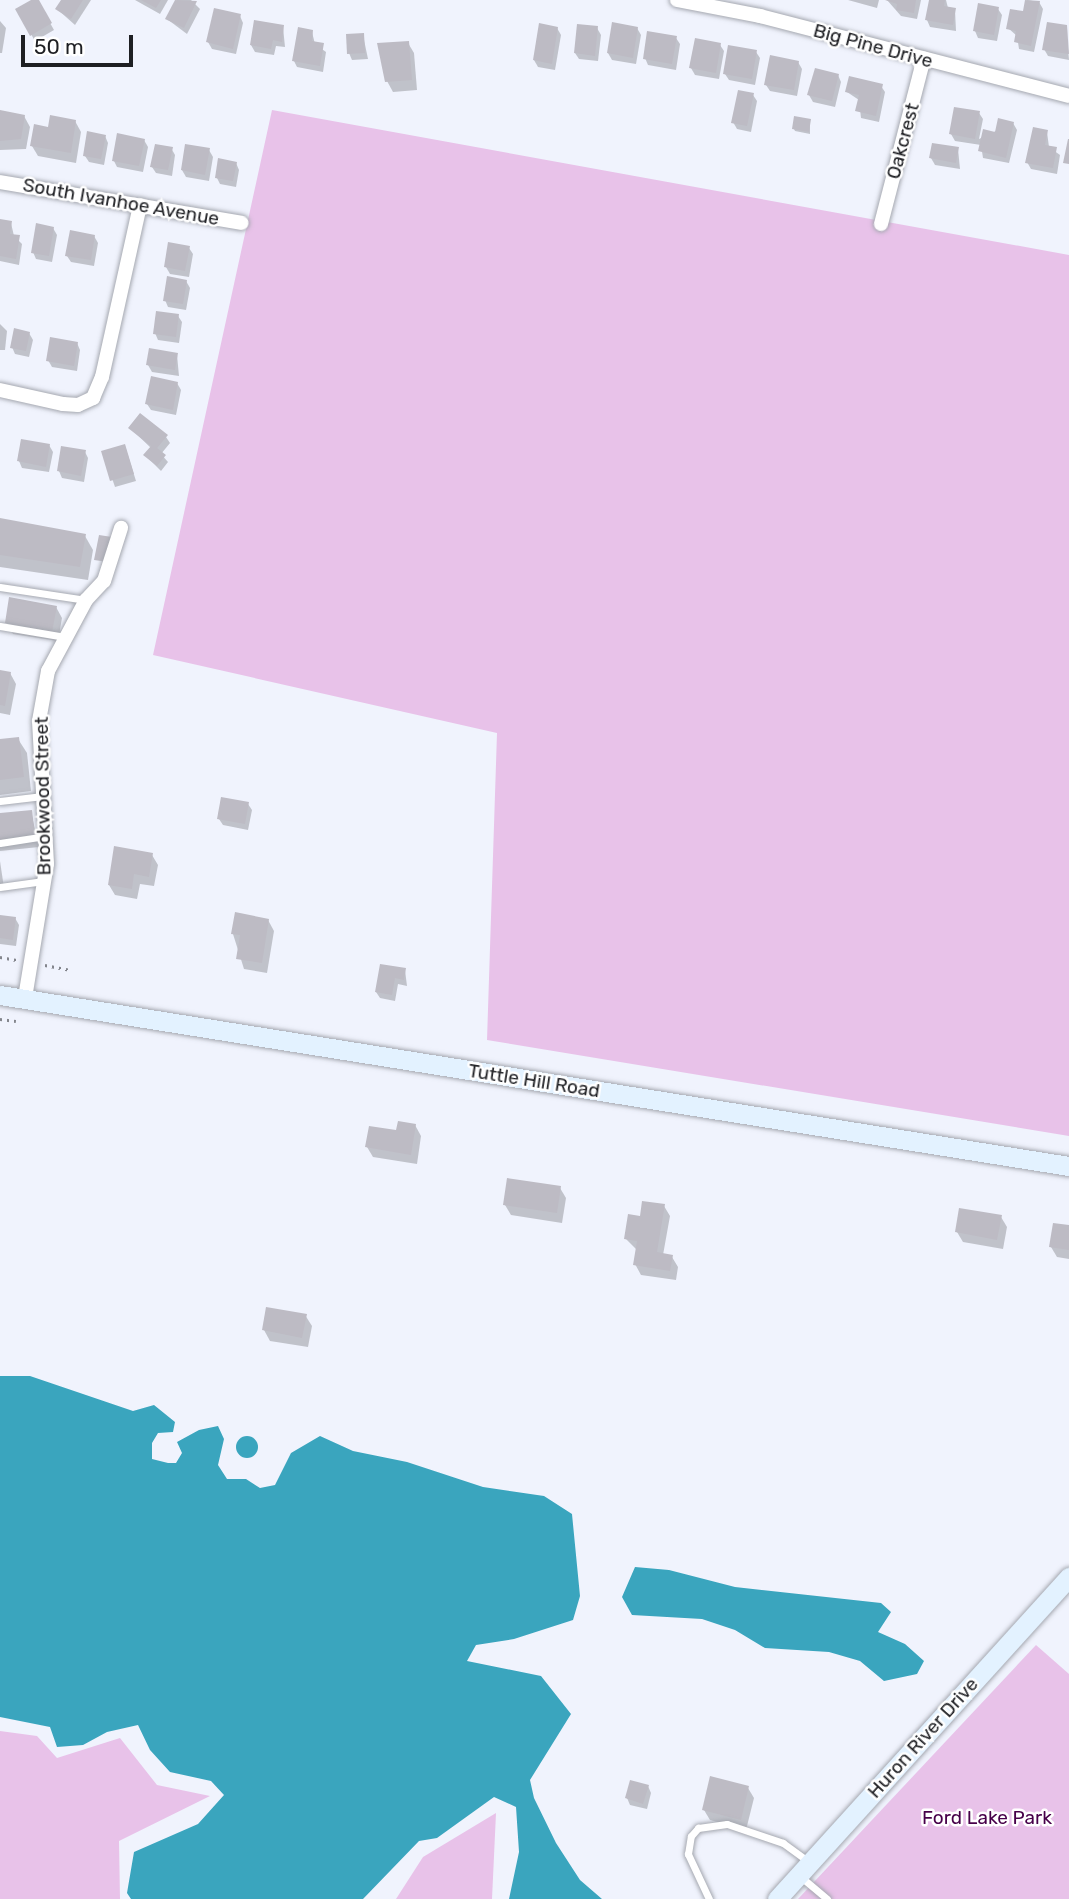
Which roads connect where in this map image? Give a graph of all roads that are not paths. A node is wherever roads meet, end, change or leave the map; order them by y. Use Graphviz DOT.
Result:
graph roads {
  1 [pos="677,0"];
  2 [pos="925,58"];
  3 [pos="1069,96"];
  4 [pos="0,182"];
  5 [pos="140,205"];
  6 [pos="242,223"];
  7 [pos="881,224"];
  8 [pos="0,390"];
  9 [pos="121,528"];
  10 [pos="0,587"];
  11 [pos="86,600"];
  12 [pos="0,626"];
  13 [pos="65,637"];
  14 [pos="43,795"];
  15 [pos="0,802"];
  16 [pos="47,836"];
  17 [pos="0,843"];
  18 [pos="45,881"];
  19 [pos="0,887"];
  20 [pos="0,995"];
  21 [pos="25,999"];
  22 [pos="1069,1166"];
  23 [pos="1069,1577"];
  24 [pos="805,1870"];
  25 [pos="785,1897"];
  26 [pos="709,1899"];
  27 [pos="827,1899"];
  1 -- 2 [label="street, Big Pine Drive"];
  2 -- 3 [label="street, Big Pine Drive"];
  2 -- 7 [label="street, Oakcrest"];
  4 -- 5 [label="street, South Ivanhoe Avenue"];
  5 -- 6 [label="street, South Ivanhoe Avenue"];
  5 -- 8 [label="street"];
  9 -- 11 [label="street, Brookwood Street"];
  10 -- 11 [label="lane"];
  11 -- 13 [label="street, Brookwood Street"];
  12 -- 13 [label="lane"];
  13 -- 14 [label="street, Brookwood Street"];
  14 -- 15 [label="lane"];
  14 -- 16 [label="street, Brookwood Street"];
  16 -- 17 [label="lane"];
  16 -- 18 [label="street, Brookwood Street"];
  18 -- 19 [label="lane"];
  18 -- 21 [label="street, Brookwood Street"];
  20 -- 21 [label="main road, Tuttle Hill Road"];
  21 -- 22 [label="main road, Tuttle Hill Road"];
  23 -- 24 [label="main road, Huron River Drive"];
  24 -- 25 [label="main road, Huron River Drive"];
  24 -- 26 [label="lane"];
  24 -- 27 [label="lane"];
}
